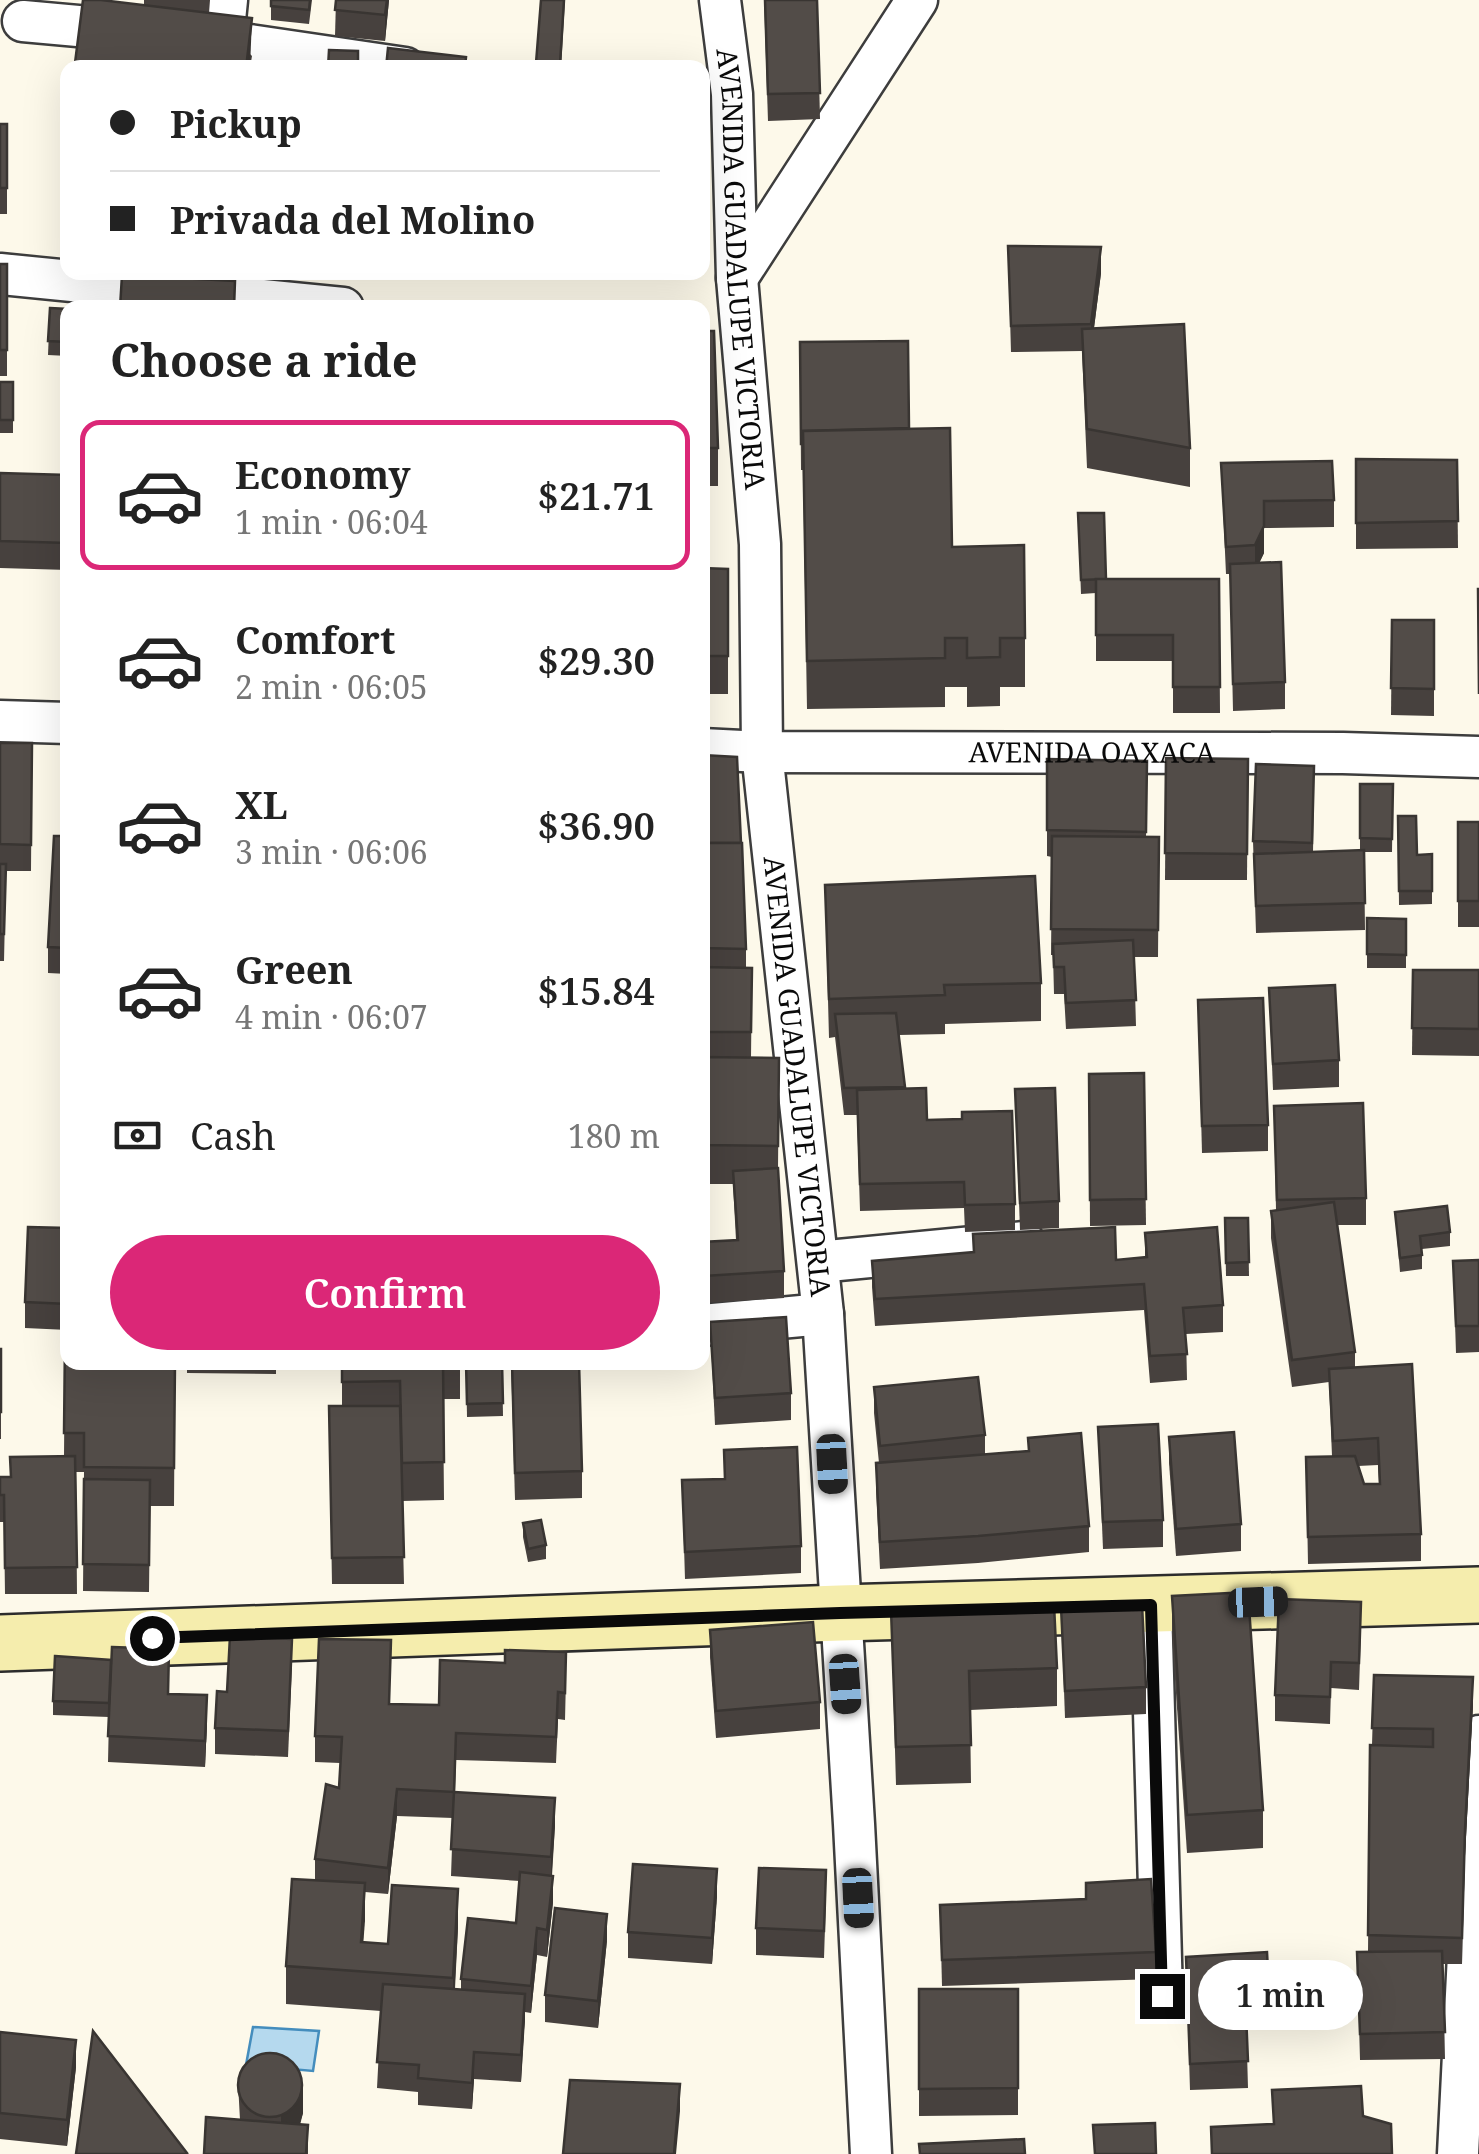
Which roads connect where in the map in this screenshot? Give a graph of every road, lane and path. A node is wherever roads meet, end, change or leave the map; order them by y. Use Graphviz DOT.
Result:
graph roads {
  1 [pos="227,0"];
  2 [pos="720,0"];
  3 [pos="917,0"];
  4 [pos="23,20"];
  5 [pos="223,40"];
  6 [pos="353,60"];
  7 [pos="717,93"];
  8 [pos="0,274"];
  9 [pos="736,278"];
  10 [pos="60,280"];
  11 [pos="61,280"];
  12 [pos="262,300"];
  13 [pos="710,344"];
  14 [pos="743,347"];
  15 [pos="0,721"];
  16 [pos="60,724"];
  17 [pos="710,750"];
  18 [pos="762,752"];
  19 [pos="1479,757"];
  20 [pos="1060,1238"];
  21 [pos="818,1262"];
  22 [pos="823,1314"];
  23 [pos="710,1324"];
  24 [pos="1479,1595"];
  25 [pos="1151,1605"];
  26 [pos="840,1613"];
  27 [pos="0,1643"];
  28 [pos="1479,1736"];
  29 [pos="1162,1996"];
  30 [pos="870,2154"];
  31 [pos="1458,2154"];
  1 -- 5 [label="street"];
  2 -- 7 [label="street, AVENIDA GUADALUPE VICTORIA"];
  3 -- 9 [label="street"];
  4 -- 5 [label="street"];
  5 -- 6 [label="street"];
  7 -- 9 [label="street, AVENIDA GUADALUPE VICTORIA"];
  8 -- 10 [label="street"];
  9 -- 14 [label="street, AVENIDA GUADALUPE VICTORIA"];
  11 -- 12 [label="street"];
  13 -- 14 [label="street"];
  14 -- 18 [label="street, AVENIDA GUADALUPE VICTORIA"];
  15 -- 16 [label="street"];
  17 -- 18 [label="street, AVENIDA OAXACA"];
  18 -- 19 [label="street, AVENIDA OAXACA"];
  18 -- 21 [label="street, AVENIDA GUADALUPE VICTORIA"];
  20 -- 21 [label="street"];
  21 -- 22 [label="street, AVENIDA GUADALUPE VICTORIA"];
  22 -- 23 [label="street"];
  22 -- 26 [label="street, AVENIDA GUADALUPE VICTORIA"];
  24 -- 25 [label="street"];
  25 -- 26 [label="street"];
  25 -- 29 [label="street"];
  26 -- 27 [label="street"];
  26 -- 30 [label="street, AVENIDA GUADALUPE VICTORIA"];
  28 -- 31 [label="street"];
}
